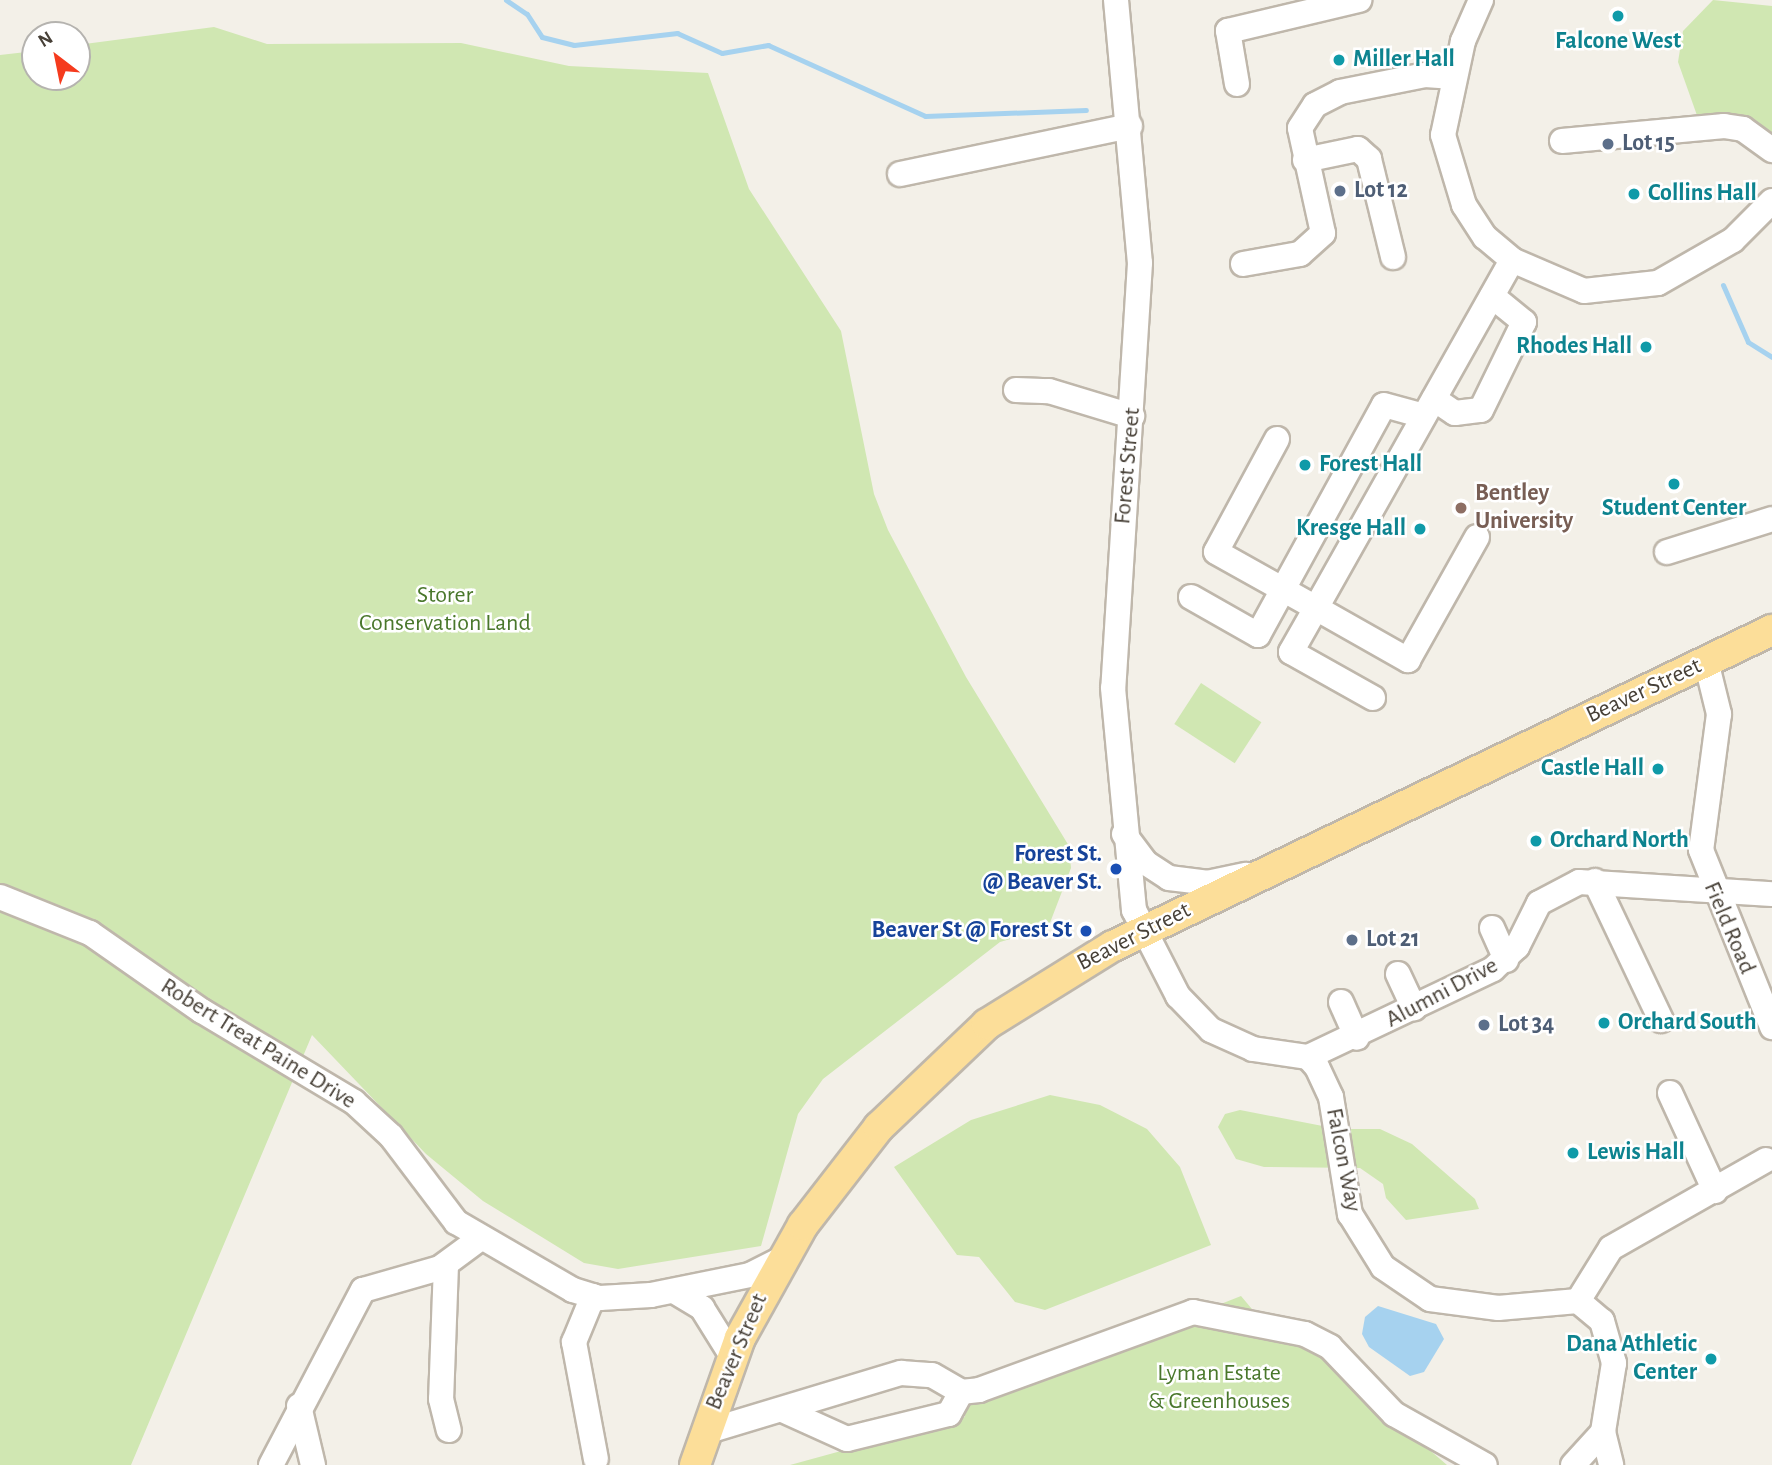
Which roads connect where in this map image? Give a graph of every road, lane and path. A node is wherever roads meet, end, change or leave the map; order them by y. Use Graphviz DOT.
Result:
graph roads {
  1 [pos="1116,0"];
  2 [pos="1359,0"];
  3 [pos="1481,0"];
  4 [pos="1454,77"];
  5 [pos="1237,84"];
  6 [pos="1130,126"];
  7 [pos="1562,141"];
  8 [pos="1772,150"];
  9 [pos="1305,160"];
  10 [pos="900,174"];
  11 [pos="1772,201"];
  12 [pos="1393,257"];
  13 [pos="1512,260"];
  14 [pos="1243,264"];
  15 [pos="1492,296"];
  16 [pos="1016,390"];
  17 [pos="1429,407"];
  18 [pos="1132,416"];
  19 [pos="1277,439"];
  20 [pos="1772,519"];
  21 [pos="1478,537"];
  22 [pos="1667,552"];
  23 [pos="1283,590"];
  24 [pos="1191,597"];
  25 [pos="1316,608"];
  26 [pos="1772,629"];
  27 [pos="1706,661"];
  28 [pos="1373,698"];
  29 [pos="1122,830"];
  30 [pos="1293,859"];
  31 [pos="1595,881"];
  32 [pos="1712,890"];
  33 [pos="1772,894"];
  34 [pos="0,897"];
  35 [pos="1492,928"];
  36 [pos="1143,931"];
  37 [pos="1506,960"];
  38 [pos="1398,974"];
  39 [pos="1341,1002"];
  40 [pos="1414,1009"];
  41 [pos="1661,1020"];
  42 [pos="1772,1027"];
  43 [pos="1357,1038"];
  44 [pos="1308,1056"];
  45 [pos="1670,1093"];
  46 [pos="1766,1160"];
  47 [pos="1715,1191"];
  48 [pos="478,1240"];
  49 [pos="781,1259"];
  50 [pos="446,1265"];
  51 [pos="674,1291"];
  52 [pos="593,1296"];
  53 [pos="1577,1301"];
  54 [pos="732,1356"];
  55 [pos="961,1392"];
  56 [pos="299,1406"];
  57 [pos="785,1411"];
  58 [pos="449,1430"];
  59 [pos="1603,1432"];
  60 [pos="700,1454"];
  61 [pos="596,1459"];
  62 [pos="271,1465"];
  63 [pos="313,1465"];
  64 [pos="1485,1465"];
  65 [pos="1573,1465"];
  66 [pos="1611,1465"];
  1 -- 6 [label="street, Forest Street"];
  2 -- 5 [label="street"];
  3 -- 4 [label="street"];
  4 -- 9 [label="street"];
  4 -- 13 [label="street"];
  6 -- 10 [label="street"];
  6 -- 18 [label="street, Forest Street"];
  7 -- 8 [label="street"];
  9 -- 12 [label="street"];
  9 -- 14 [label="street"];
  11 -- 13 [label="street"];
  13 -- 15 [label="street"];
  15 -- 17 [label="street"];
  15 -- 17 [label="street"];
  16 -- 18 [label="street"];
  17 -- 23 [label="street"];
  17 -- 25 [label="street"];
  18 -- 29 [label="street, Forest Street"];
  19 -- 23 [label="street"];
  20 -- 22 [label="street"];
  21 -- 25 [label="street"];
  23 -- 24 [label="street"];
  23 -- 25 [label="street"];
  25 -- 28 [label="street"];
  26 -- 27 [label="main road, Beaver Street"];
  27 -- 30 [label="main road, Beaver Street"];
  27 -- 32 [label="street, Field Road"];
  29 -- 30 [label="street"];
  29 -- 36 [label="street, Forest Street"];
  30 -- 36 [label="main road, Beaver Street"];
  31 -- 32 [label="street, Alumni Drive"];
  31 -- 37 [label="street, Alumni Drive"];
  31 -- 41 [label="street"];
  32 -- 33 [label="street, Alumni Drive"];
  32 -- 42 [label="street, Field Road"];
  34 -- 48 [label="street, Robert Treat Paine Drive"];
  35 -- 37 [label="street"];
  36 -- 44 [label="street"];
  36 -- 49 [label="main road, Beaver Street"];
  37 -- 40 [label="street, Alumni Drive"];
  38 -- 40 [label="street"];
  39 -- 43 [label="street"];
  40 -- 43 [label="street, Alumni Drive"];
  43 -- 44 [label="street, Alumni Drive"];
  44 -- 53 [label="street, Falcon Way"];
  45 -- 47 [label="street"];
  46 -- 47 [label="street"];
  47 -- 53 [label="street"];
  48 -- 50 [label="street"];
  48 -- 52 [label="street, Robert Treat Paine Drive"];
  49 -- 51 [label="street, Robert Treat Paine Drive"];
  49 -- 54 [label="main road, Beaver Street"];
  50 -- 56 [label="street"];
  50 -- 58 [label="street"];
  51 -- 52 [label="street, Robert Treat Paine Drive"];
  51 -- 54 [label="street"];
  52 -- 61 [label="street"];
  53 -- 59 [label="street"];
  54 -- 60 [label="main road, Beaver Street"];
  55 -- 57 [label="street"];
  55 -- 57 [label="street"];
  55 -- 64 [label="street"];
  56 -- 62 [label="street"];
  56 -- 63 [label="street"];
  57 -- 60 [label="street"];
  59 -- 65 [label="street"];
  59 -- 66 [label="street"];
}
